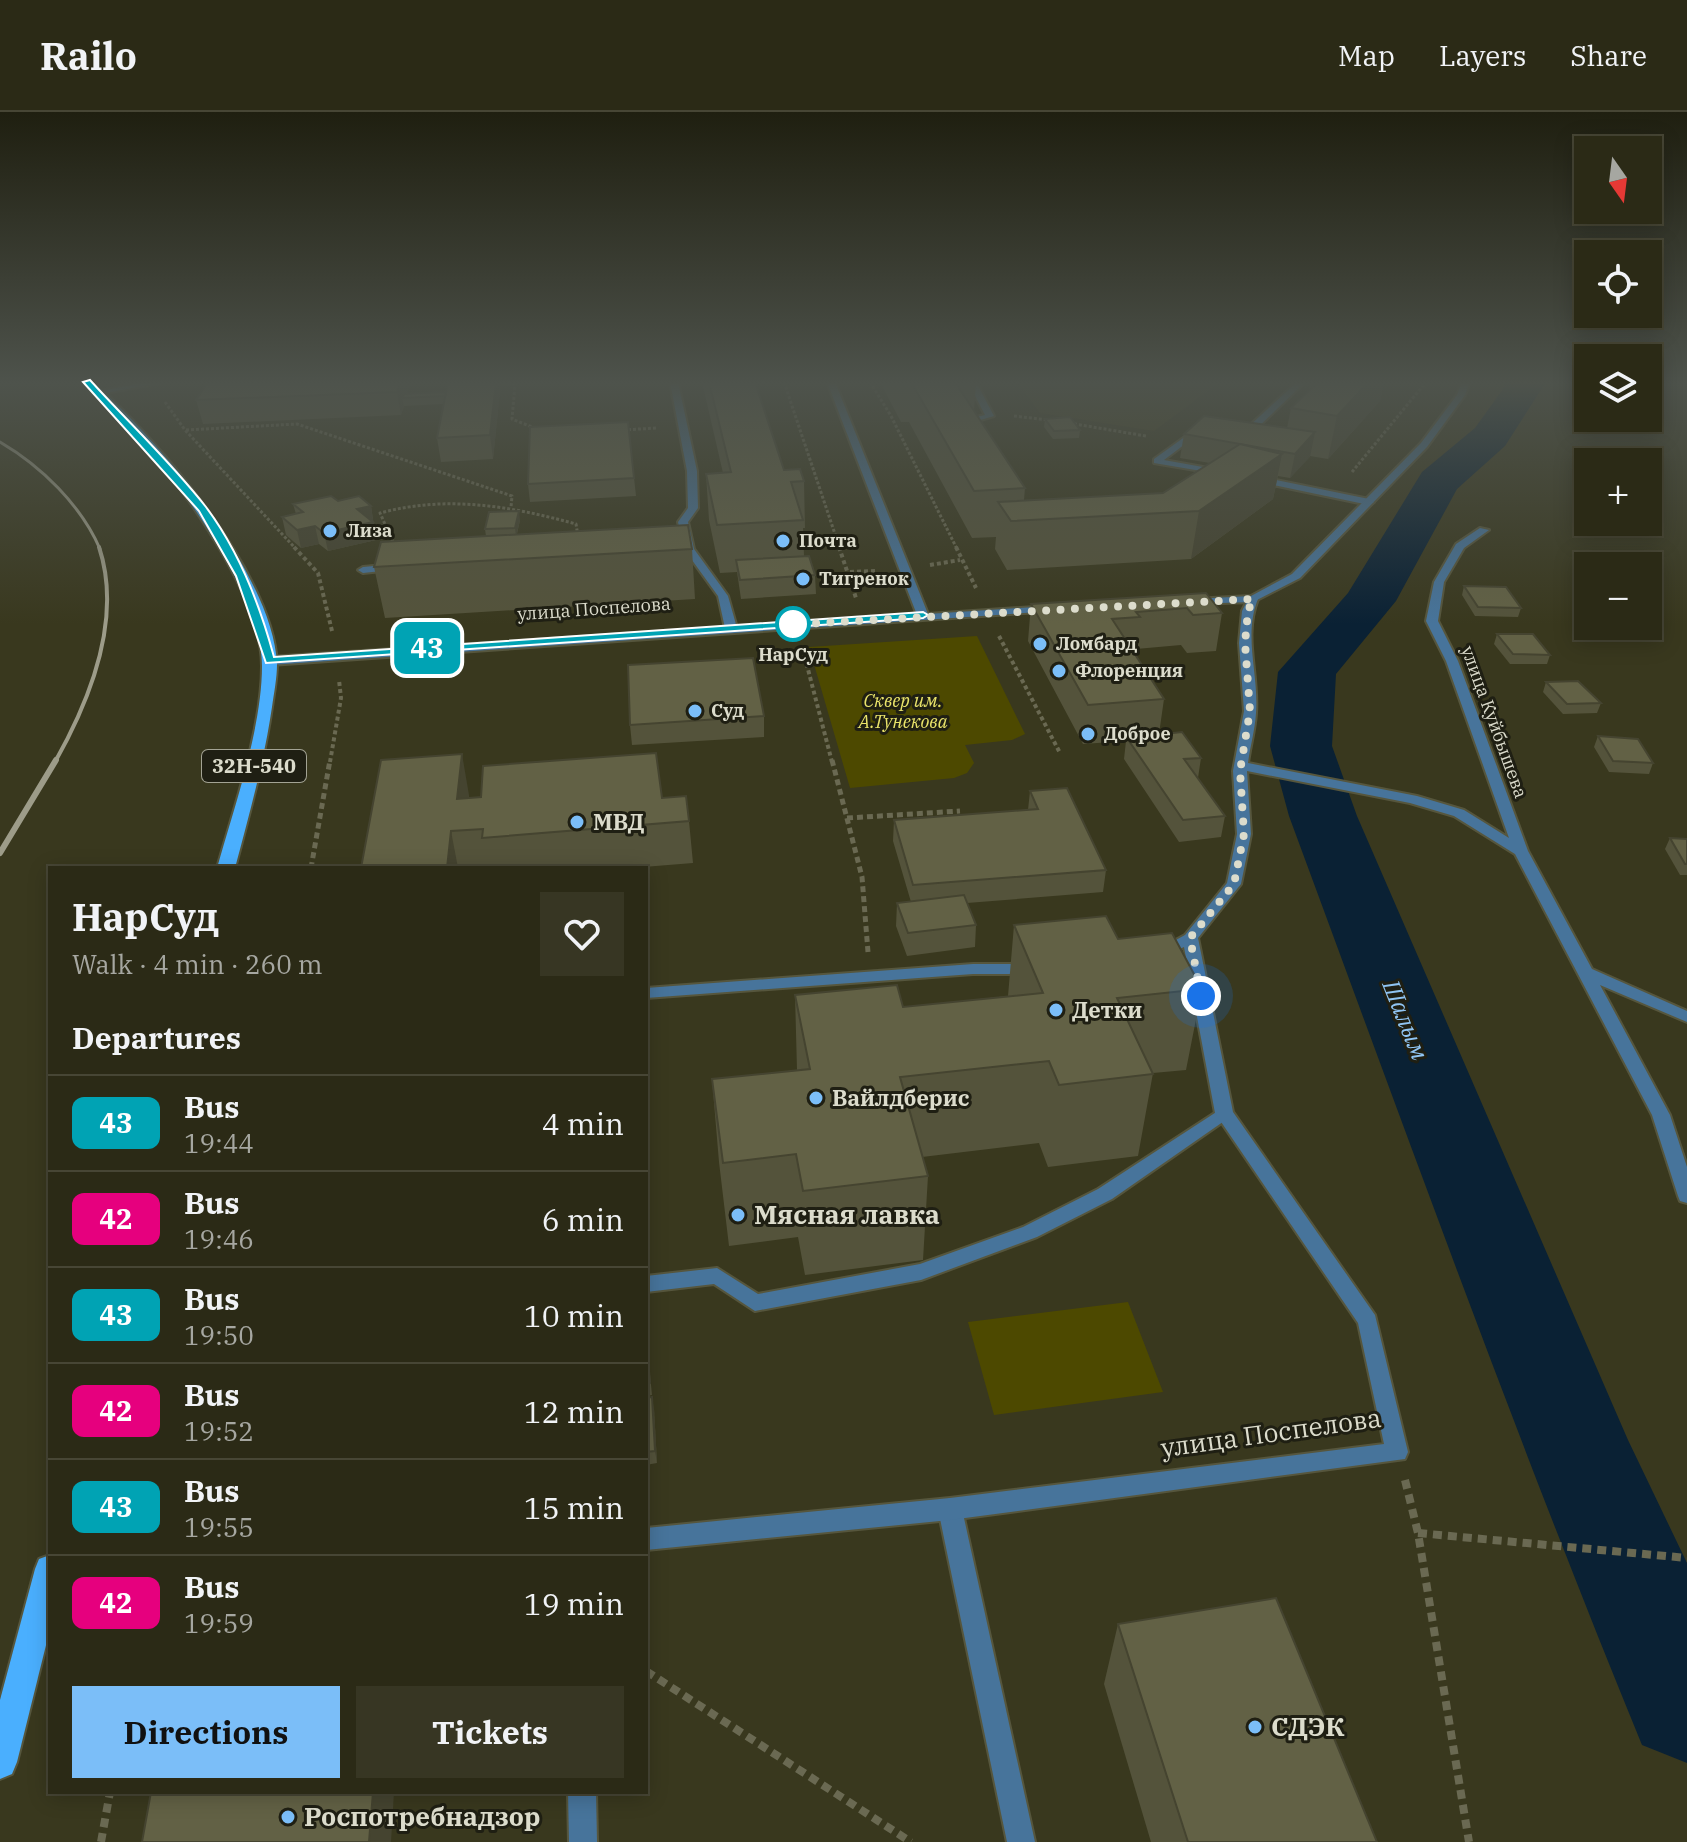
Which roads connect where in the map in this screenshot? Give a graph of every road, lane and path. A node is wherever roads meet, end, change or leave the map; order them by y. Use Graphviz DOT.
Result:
graph roads {
  1 [pos="162,463"];
  2 [pos="215,463"];
  3 [pos="413,463"];
  4 [pos="690,463"];
  5 [pos="812,463"];
  6 [pos="863,463"];
  7 [pos="914,463"];
  8 [pos="1166,463"];
  9 [pos="1360,463"];
  10 [pos="1407,463"];
  11 [pos="1327,494"];
  12 [pos="1369,502"];
  13 [pos="511,507"];
  14 [pos="1484,530"];
  15 [pos="580,546"];
  16 [pos="689,549"];
  17 [pos="673,550"];
  18 [pos="413,566"];
  19 [pos="399,567"];
  20 [pos="363,570"];
  21 [pos="1253,599"];
  22 [pos="1176,603"];
  23 [pos="1067,608"];
  24 [pos="989,612"];
  25 [pos="923,615"];
  26 [pos="861,619"];
  27 [pos="731,628"];
  28 [pos="801,641"];
  29 [pos="336,654"];
  30 [pos="270,661"];
  31 [pos="1060,753"];
  32 [pos="1241,766"];
  33 [pos="960,811"];
  34 [pos="847,818"];
  35 [pos="1521,851"];
  36 [pos="227,866"];
  37 [pos="311,866"];
  38 [pos="1190,938"];
  39 [pos="1143,962"];
  40 [pos="1052,969"];
  41 [pos="1587,973"];
  42 [pos="871,977"];
  43 [pos="648,993"];
  44 [pos="1687,1017"];
  45 [pos="1224,1113"];
  46 [pos="1687,1196"];
  47 [pos="648,1284"];
  48 [pos="1397,1452"];
  49 [pos="950,1509"];
  50 [pos="1418,1533"];
  51 [pos="648,1539"];
  52 [pos="1687,1558"];
  53 [pos="48,1585"];
  54 [pos="43,1626"];
  55 [pos="648,1672"];
  56 [pos="0,1762"];
  57 [pos="110,1794"];
  58 [pos="582,1794"];
  59 [pos="101,1842"];
  60 [pos="583,1842"];
  61 [pos="911,1842"];
  62 [pos="1021,1842"];
  63 [pos="1469,1842"];
  1 -- 30 [label="main road, 32Н-540"];
  2 -- 29 [label="path"];
  3 -- 13 [label="path"];
  4 -- 16 [label="street"];
  5 -- 26 [label="path"];
  6 -- 25 [label="street"];
  7 -- 24 [label="path"];
  8 -- 11 [label="street"];
  9 -- 11 [label="path"];
  10 -- 12 [label="street"];
  11 -- 12 [label="street"];
  12 -- 21 [label="street"];
  13 -- 15 [label="path"];
  13 -- 19 [label="path"];
  14 -- 35 [label="street, улица Куйбышева"];
  16 -- 17 [label="street"];
  16 -- 27 [label="street"];
  18 -- 19 [label="street"];
  19 -- 20 [label="street"];
  21 -- 22 [label="street"];
  21 -- 32 [label="street"];
  23 -- 24 [label="street, улица Поспелова"];
  24 -- 25 [label="street, улица Поспелова"];
  24 -- 31 [label="path"];
  25 -- 26 [label="street, улица Поспелова"];
  26 -- 27 [label="street, улица Поспелова"];
  27 -- 29 [label="street, улица Поспелова"];
  28 -- 34 [label="path"];
  29 -- 30 [label="street, улица Поспелова"];
  29 -- 37 [label="path"];
  30 -- 36 [label="main road, 32Н-540"];
  32 -- 35 [label="street"];
  32 -- 38 [label="street"];
  33 -- 34 [label="path"];
  34 -- 42 [label="path"];
  35 -- 41 [label="street, улица Куйбышева"];
  38 -- 39 [label="street"];
  38 -- 45 [label="street, улица Поспелова"];
  40 -- 42 [label="street"];
  41 -- 44 [label="street"];
  41 -- 46 [label="street, улица Куйбышева"];
  42 -- 43 [label="street"];
  45 -- 47 [label="street"];
  45 -- 48 [label="street, улица Поспелова"];
  48 -- 49 [label="street, улица Поспелова"];
  48 -- 50 [label="path"];
  49 -- 51 [label="street, улица Поспелова"];
  49 -- 62 [label="street"];
  50 -- 52 [label="path"];
  50 -- 63 [label="path"];
  53 -- 54 [label="main road"];
  54 -- 56 [label="main road"];
  55 -- 61 [label="path"];
  57 -- 59 [label="path"];
  58 -- 60 [label="street"];
}
